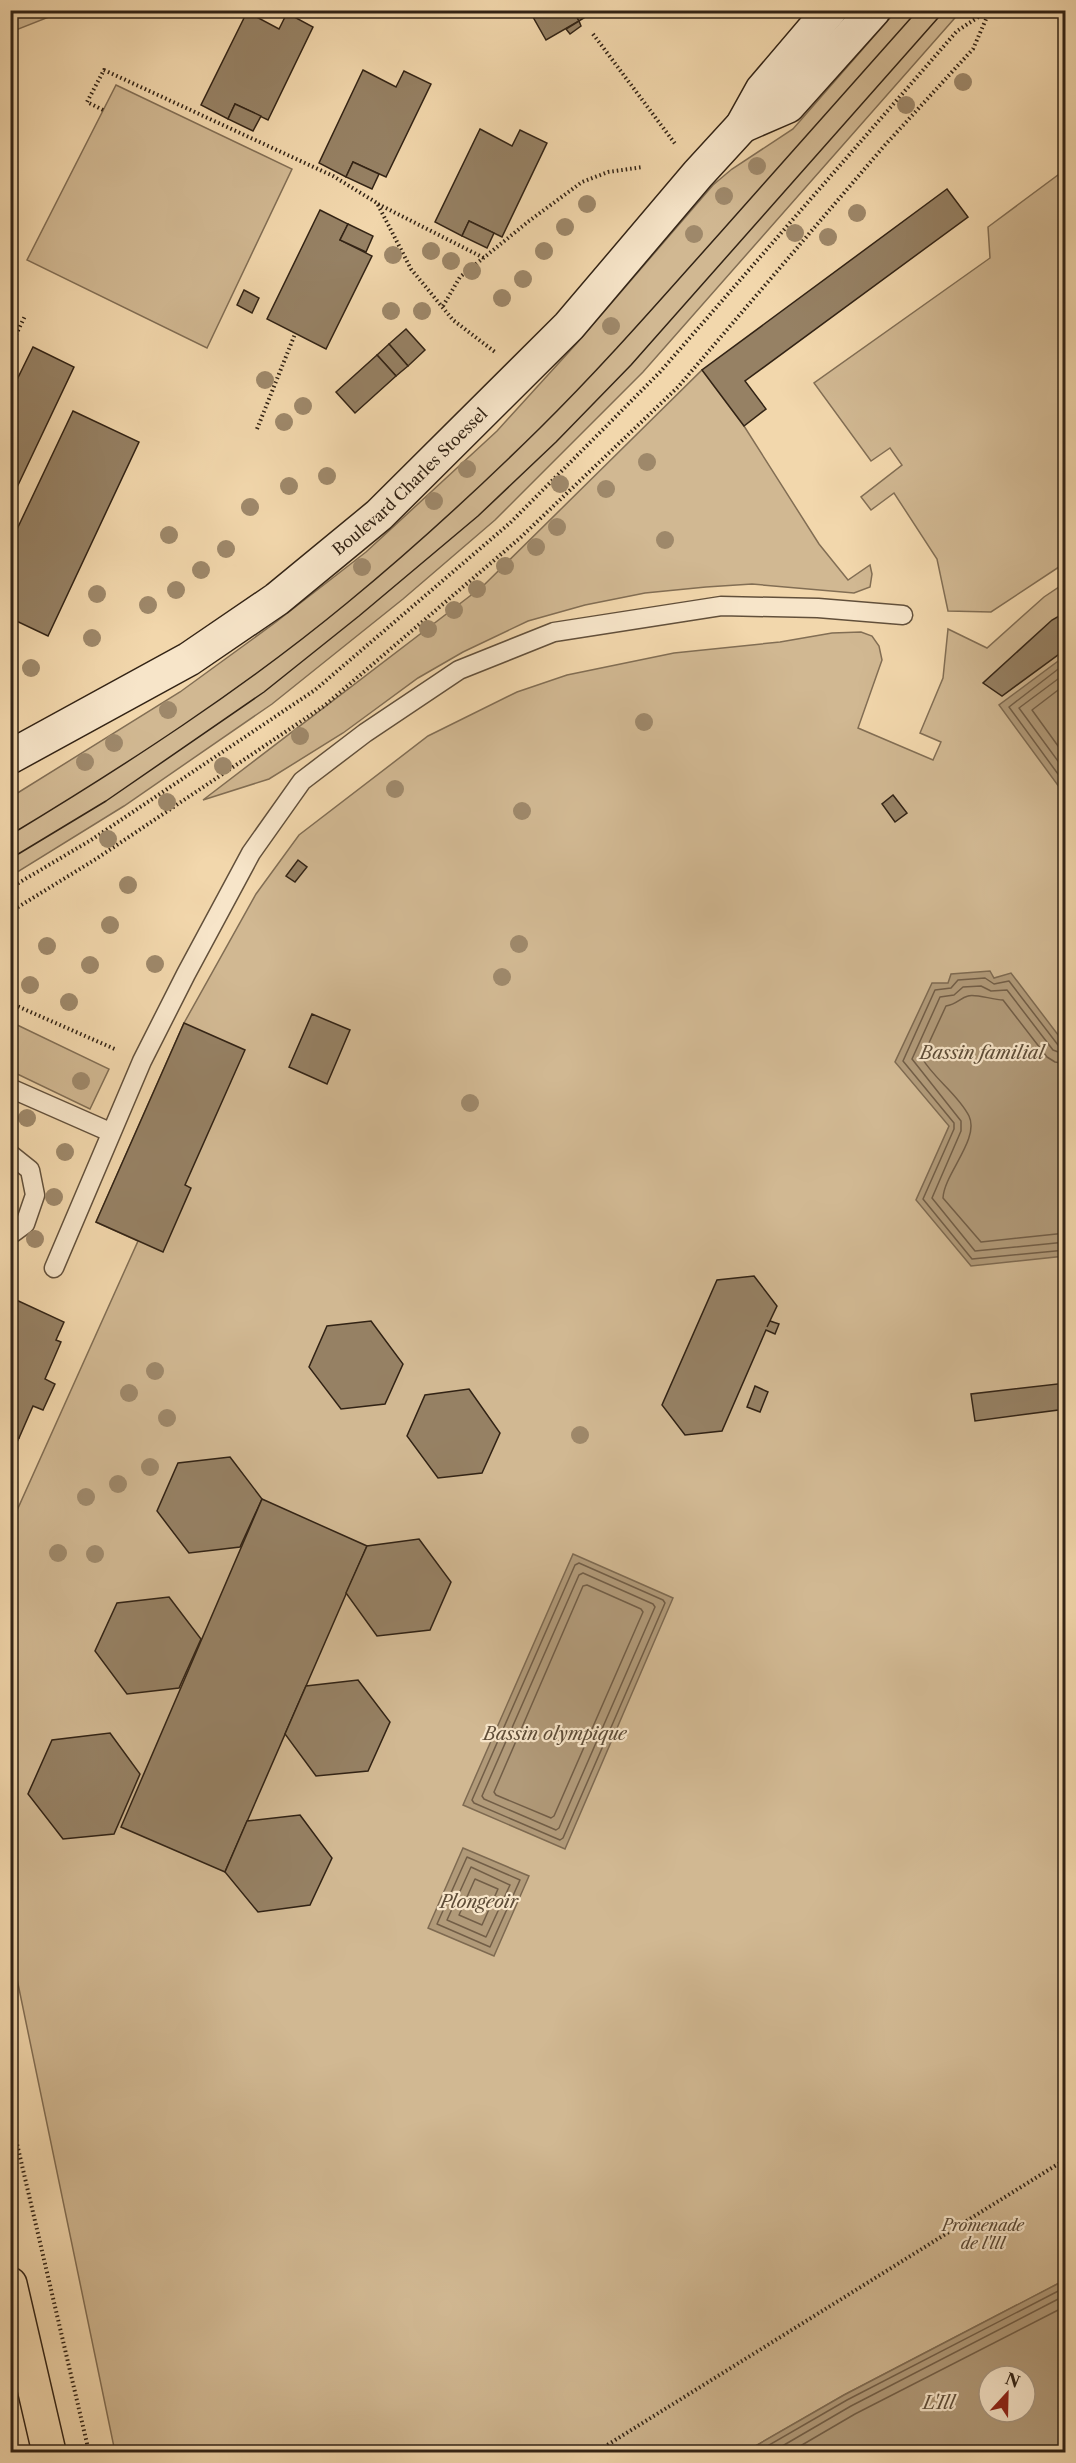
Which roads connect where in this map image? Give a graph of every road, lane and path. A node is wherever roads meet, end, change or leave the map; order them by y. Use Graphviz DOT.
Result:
graph roads {
  1 [pos="830,10"];
  2 [pos="874,10"];
  3 [pos="990,10"];
  4 [pos="593,34"];
  5 [pos="103,110"];
  6 [pos="742,126"];
  7 [pos="643,167"];
  8 [pos="698,174"];
  9 [pos="376,203"];
  10 [pos="484,258"];
  11 [pos="443,306"];
  12 [pos="25,316"];
  13 [pos="296,334"];
  14 [pos="10,347"];
  15 [pos="502,358"];
  16 [pos="257,429"];
  17 [pos="903,615"];
  18 [pos="10,757"];
  19 [pos="10,888"];
  20 [pos="10,912"];
  21 [pos="10,1003"];
  22 [pos="142,1061"];
  23 [pos="10,1088"];
  24 [pos="110,1132"];
  25 [pos="10,1154"];
  26 [pos="10,1235"];
  27 [pos="54,1268"];
  28 [pos="10,2114"];
  29 [pos="1065,2159"];
  30 [pos="10,2284"];
  31 [pos="49,2452"];
  32 [pos="89,2452"];
  33 [pos="596,2452"];
  1 -- 6 [label="main road, Boulevard Charles Stoessel"];
  2 -- 6 [label="main road, Boulevard Charles Stoessel"];
  3 -- 19 [label="path"];
  3 -- 20 [label="path"];
  4 -- 8 [label="path"];
  5 -- 9 [label="path"];
  6 -- 8 [label="main road, Boulevard Charles Stoessel"];
  7 -- 10 [label="path"];
  8 -- 18 [label="main road, Boulevard Charles Stoessel"];
  9 -- 10 [label="path"];
  9 -- 11 [label="path"];
  10 -- 11 [label="path"];
  11 -- 15 [label="path"];
  12 -- 14 [label="path"];
  13 -- 16 [label="path"];
  17 -- 22 [label="lane"];
  21 -- 22 [label="path"];
  22 -- 24 [label="lane"];
  23 -- 24 [label="lane"];
  24 -- 27 [label="lane"];
  25 -- 26 [label="lane"];
  28 -- 32 [label="path"];
  29 -- 33 [label="path"];
  30 -- 31 [label="main road"];
}
